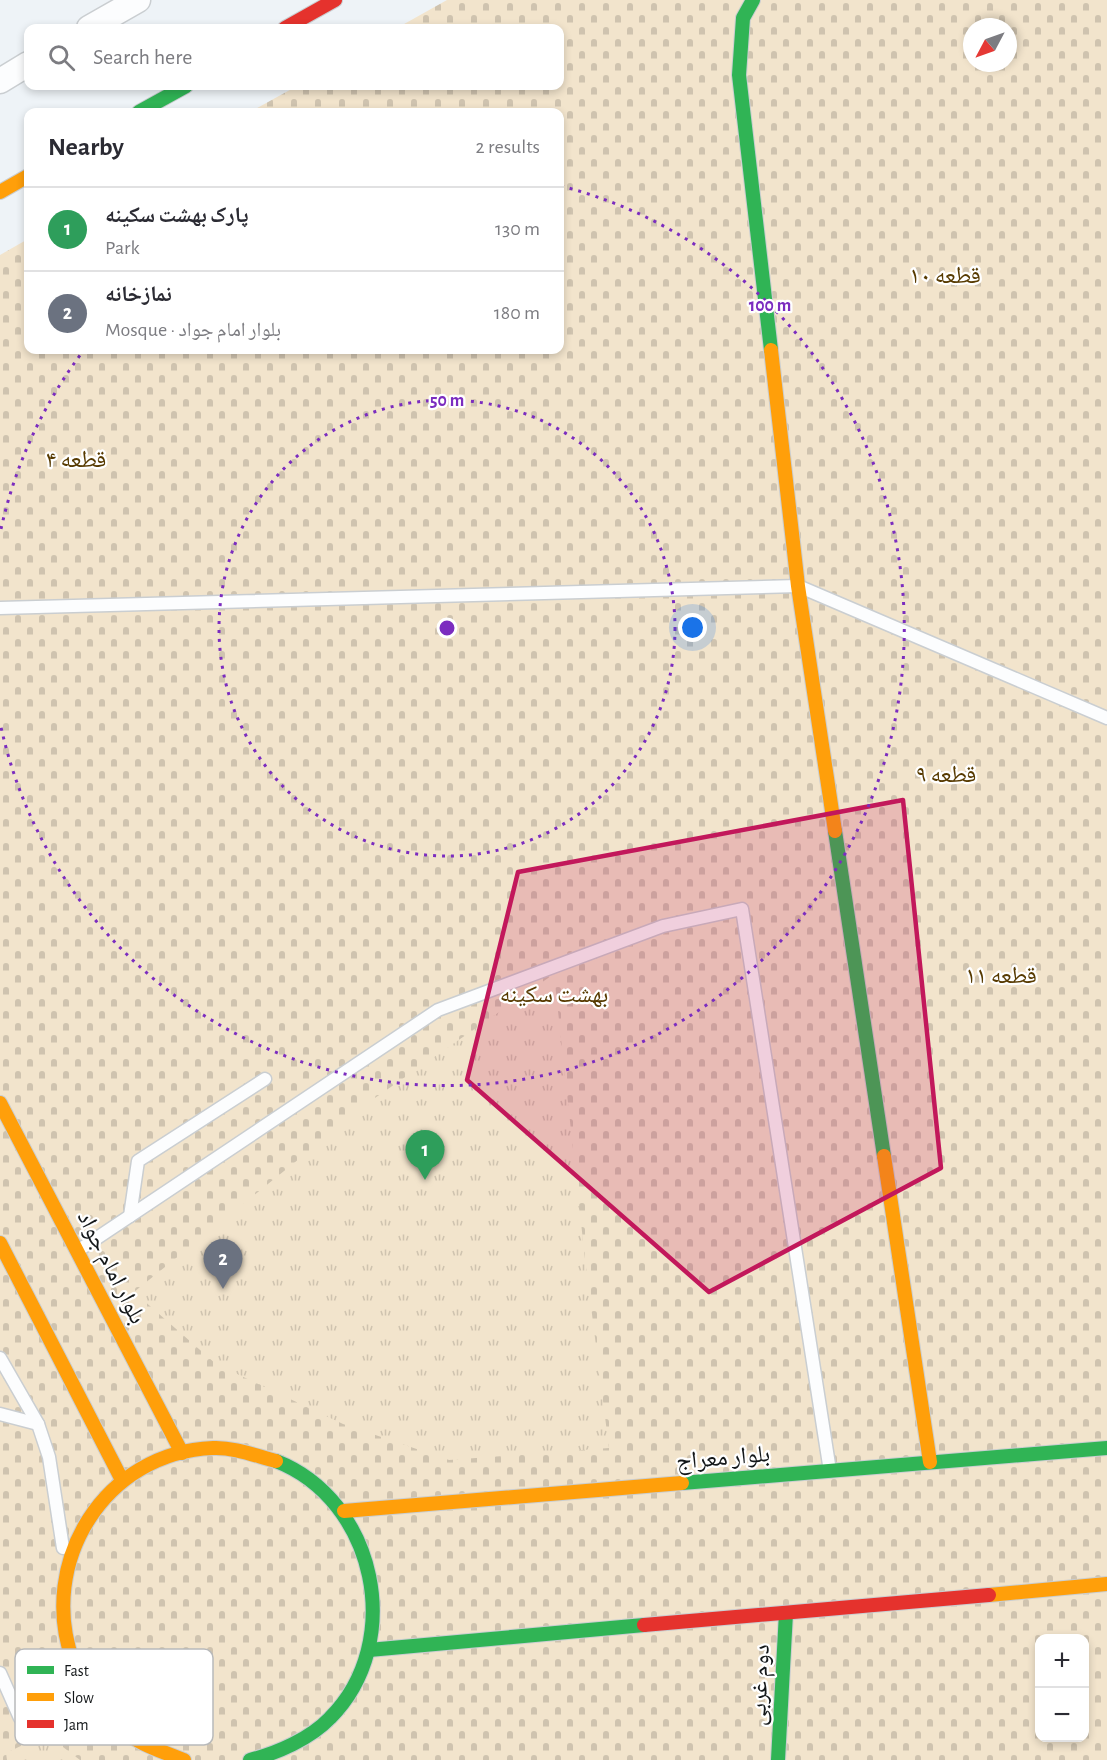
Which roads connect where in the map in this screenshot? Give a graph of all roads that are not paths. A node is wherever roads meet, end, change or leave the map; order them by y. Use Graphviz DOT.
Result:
graph roads {
  1 [pos="138,0"];
  2 [pos="335,0"];
  3 [pos="753,0"];
  4 [pos="96,24"];
  5 [pos="292,24"];
  6 [pos="24,66"];
  7 [pos="0,81"];
  8 [pos="179,90"];
  9 [pos="146,108"];
  10 [pos="24,178"];
  11 [pos="0,192"];
  12 [pos="798,586"];
  13 [pos="0,608"];
  14 [pos="1107,718"];
  15 [pos="265,1079"];
  16 [pos="0,1103"];
  17 [pos="130,1216"];
  18 [pos="0,1243"];
  19 [pos="78,1251"];
  20 [pos="0,1358"];
  21 [pos="0,1414"];
  22 [pos="38,1424"];
  23 [pos="1107,1448"];
  24 [pos="182,1453"];
  25 [pos="930,1462"];
  26 [pos="830,1471"];
  27 [pos="122,1480"];
  28 [pos="344,1511"];
  29 [pos="65,1563"];
  30 [pos="1107,1584"];
  31 [pos="786,1613"];
  32 [pos="67,1649"];
  33 [pos="369,1650"];
  34 [pos="0,1673"];
  35 [pos="15,1707"];
  36 [pos="143,1745"];
  37 [pos="184,1760"];
  38 [pos="250,1760"];
  39 [pos="778,1760"];
  1 -- 4 [label="street"];
  2 -- 5 [label="street"];
  3 -- 12 [label="street"];
  6 -- 7 [label="street"];
  8 -- 9 [label="street"];
  10 -- 11 [label="street"];
  12 -- 13 [label="lane"];
  12 -- 14 [label="lane"];
  12 -- 25 [label="street"];
  15 -- 17 [label="lane"];
  16 -- 19 [label="street, بلوار امام جواد"];
  17 -- 19 [label="lane"];
  17 -- 26 [label="lane"];
  18 -- 27 [label="street"];
  19 -- 24 [label="street, بلوار امام جواد"];
  20 -- 22 [label="lane"];
  21 -- 22 [label="lane"];
  22 -- 29 [label="lane"];
  23 -- 25 [label="street, بلوار معراج"];
  24 -- 27 [label="street"];
  24 -- 28 [label="street"];
  25 -- 26 [label="street, بلوار معراج"];
  26 -- 28 [label="street, بلوار معراج"];
  27 -- 29 [label="street"];
  28 -- 33 [label="street"];
  29 -- 32 [label="street"];
  30 -- 31 [label="street"];
  31 -- 33 [label="street"];
  31 -- 39 [label="street, دوم غربی"];
  33 -- 38 [label="street"];
  34 -- 35 [label="lane"];
  36 -- 37 [label="street"];
}
